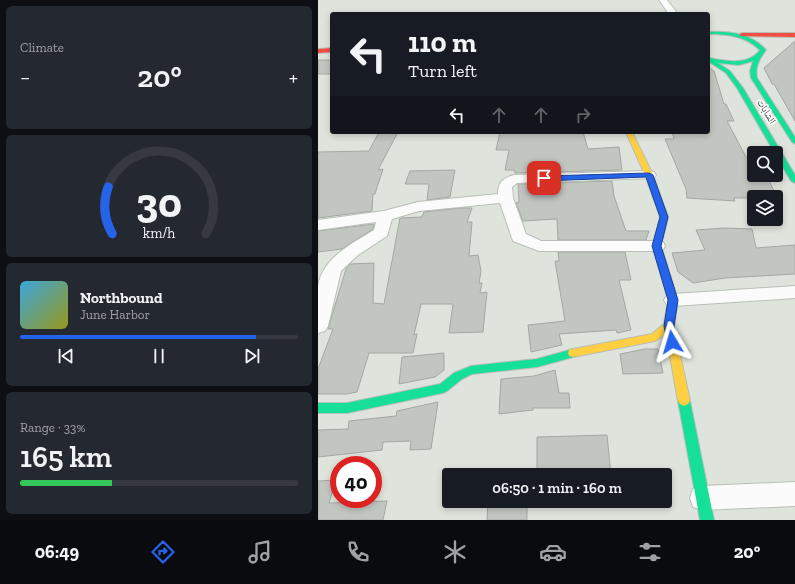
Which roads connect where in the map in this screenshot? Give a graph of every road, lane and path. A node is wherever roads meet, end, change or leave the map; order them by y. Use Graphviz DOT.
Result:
graph roads {
  1 [pos="664,0"];
  2 [pos="673,12"];
  3 [pos="710,33"];
  4 [pos="734,34"];
  5 [pos="795,35"];
  6 [pos="795,41"];
  7 [pos="782,44"];
  8 [pos="772,48"];
  9 [pos="330,50"];
  10 [pos="318,51"];
  11 [pos="759,56"];
  12 [pos="710,61"];
  13 [pos="630,134"];
  14 [pos="795,142"];
  15 [pos="649,175"];
  16 [pos="795,181"];
  17 [pos="506,198"];
  18 [pos="385,216"];
  19 [pos="318,225"];
  20 [pos="657,246"];
  21 [pos="795,292"];
  22 [pos="673,300"];
  23 [pos="318,326"];
  24 [pos="669,326"];
  25 [pos="318,408"];
  26 [pos="795,494"];
  27 [pos="705,509"];
  1 -- 2 [label="street"];
  3 -- 4 [label="main road"];
  4 -- 5 [label="main road"];
  4 -- 11 [label="main road"];
  6 -- 7 [label="main road"];
  8 -- 11 [label="main road"];
  9 -- 10 [label="main road"];
  11 -- 12 [label="main road"];
  11 -- 14 [label="main road, الشابات"];
  12 -- 16 [label="main road, الشابات"];
  13 -- 15 [label="main road"];
  15 -- 17 [label="street"];
  15 -- 20 [label="main road"];
  17 -- 18 [label="street"];
  17 -- 20 [label="street"];
  18 -- 19 [label="street"];
  18 -- 23 [label="street"];
  20 -- 22 [label="main road"];
  21 -- 22 [label="street"];
  22 -- 24 [label="main road"];
  24 -- 25 [label="main road"];
  24 -- 27 [label="main road"];
  26 -- 27 [label="street"];
}
